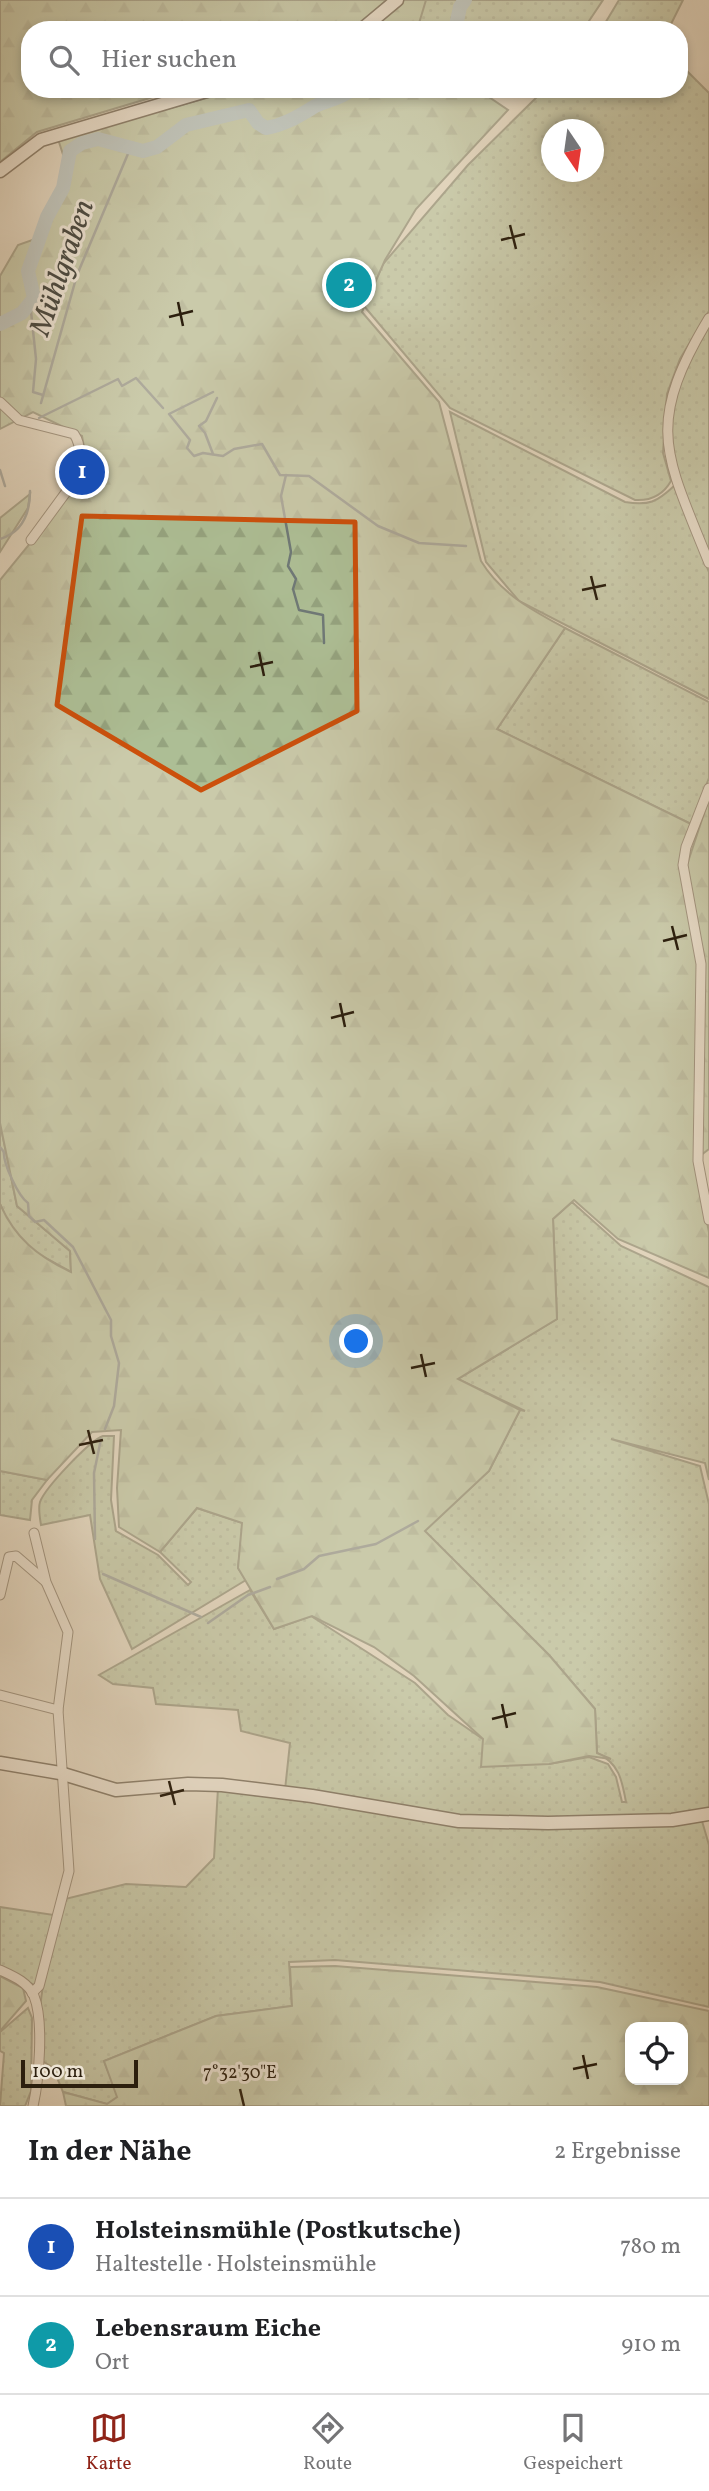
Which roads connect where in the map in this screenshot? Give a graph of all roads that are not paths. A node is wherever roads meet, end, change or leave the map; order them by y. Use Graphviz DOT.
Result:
graph roads {
  1 [pos="397,0"];
  2 [pos="372,21"];
  3 [pos="183,98"];
  4 [pos="0,172"];
  5 [pos="709,318"];
  6 [pos="0,402"];
  7 [pos="30,540"];
  8 [pos="709,563"];
  9 [pos="709,788"];
  10 [pos="709,1220"];
  11 [pos="34,1533"];
  12 [pos="46,1581"];
  13 [pos="0,1595"];
  14 [pos="0,1695"];
  15 [pos="58,1710"];
  16 [pos="0,1763"];
  17 [pos="60,1773"];
  18 [pos="709,1814"];
  19 [pos="0,1970"];
  20 [pos="33,1993"];
  21 [pos="33,2106"];
  1 -- 2 [label="street"];
  3 -- 4 [label="street"];
  5 -- 8 [label="street"];
  6 -- 7 [label="street"];
  9 -- 10 [label="street"];
  11 -- 12 [label="street"];
  12 -- 13 [label="street"];
  12 -- 15 [label="street"];
  14 -- 15 [label="street"];
  15 -- 17 [label="street"];
  16 -- 17 [label="street"];
  17 -- 18 [label="street"];
  17 -- 20 [label="street"];
  19 -- 20 [label="street"];
  20 -- 21 [label="street"];
}
